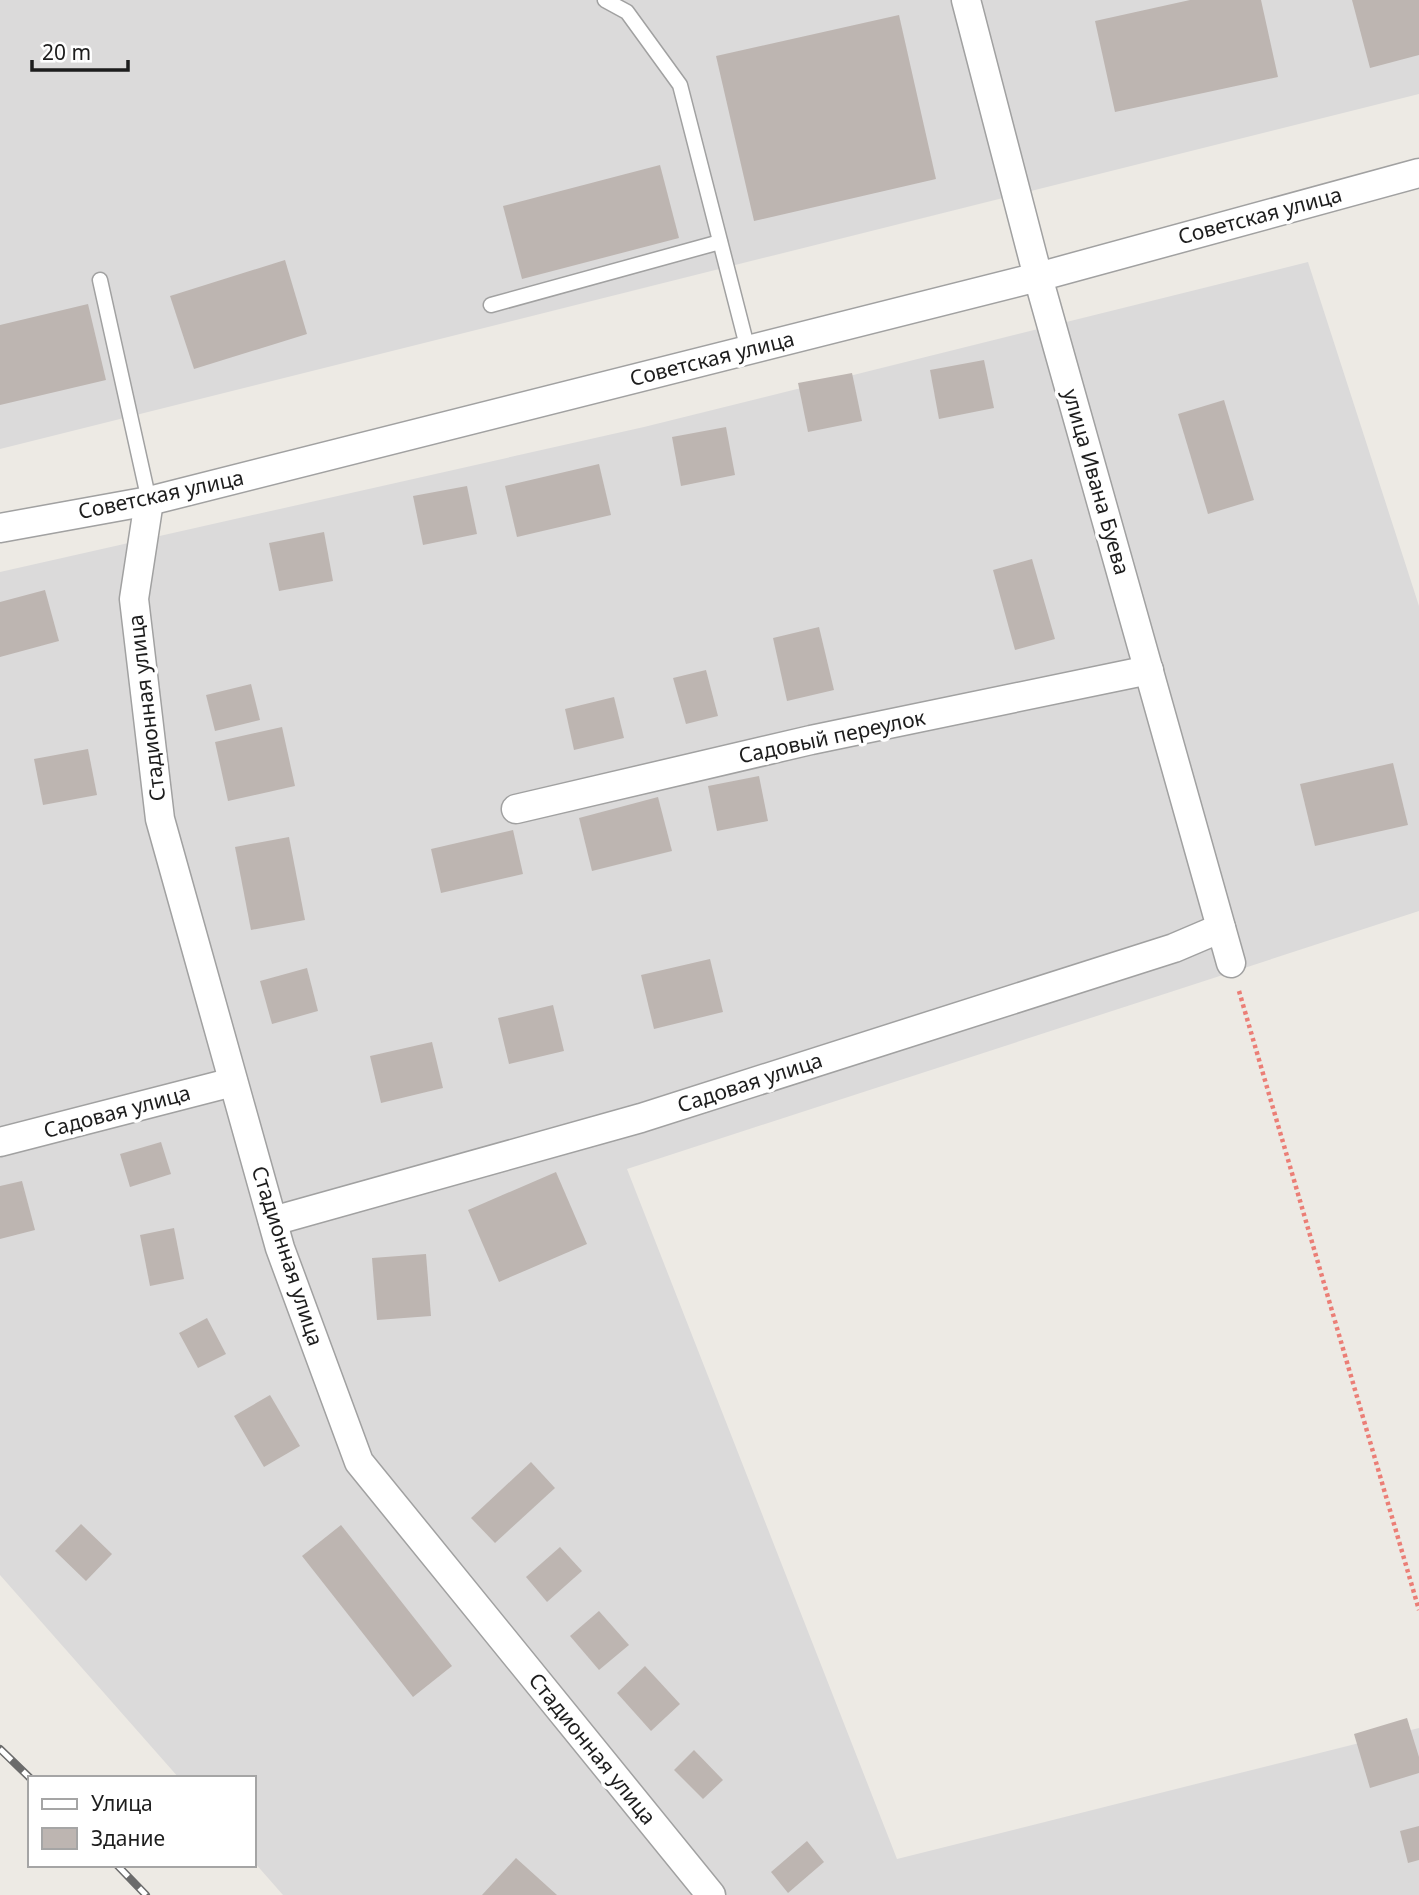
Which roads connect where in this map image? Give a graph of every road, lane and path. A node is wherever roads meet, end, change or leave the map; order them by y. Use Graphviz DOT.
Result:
graph roads {
  1 [pos="605,0"];
  2 [pos="965,0"];
  3 [pos="1419,173"];
  4 [pos="720,242"];
  5 [pos="1038,277"];
  6 [pos="100,280"];
  7 [pos="491,305"];
  8 [pos="748,350"];
  9 [pos="149,501"];
  10 [pos="0,528"];
  11 [pos="1149,670"];
  12 [pos="516,809"];
  13 [pos="1221,928"];
  14 [pos="1231,963"];
  15 [pos="233,1082"];
  16 [pos="0,1142"];
  17 [pos="273,1221"];
  18 [pos="1419,1610"];
  19 [pos="711,1895"];
  1 -- 4 [label="lane"];
  2 -- 5 [label="street, улица Ивана Буева"];
  3 -- 5 [label="street, Советская улица"];
  4 -- 7 [label="lane"];
  4 -- 8 [label="lane"];
  5 -- 8 [label="street, Советская улица"];
  5 -- 11 [label="street, улица Ивана Буева"];
  6 -- 9 [label="lane"];
  8 -- 9 [label="street, Советская улица"];
  9 -- 10 [label="street, Советская улица"];
  9 -- 15 [label="street, Стадионная улица"];
  11 -- 12 [label="street, Садовый переулок"];
  11 -- 13 [label="street, улица Ивана Буева"];
  13 -- 14 [label="street, улица Ивана Буева"];
  13 -- 17 [label="street, Садовая улица"];
  14 -- 18 [label="path"];
  15 -- 16 [label="street, Садовая улица"];
  15 -- 17 [label="street, Стадионная улица"];
  17 -- 19 [label="street, Стадионная улица"];
}
